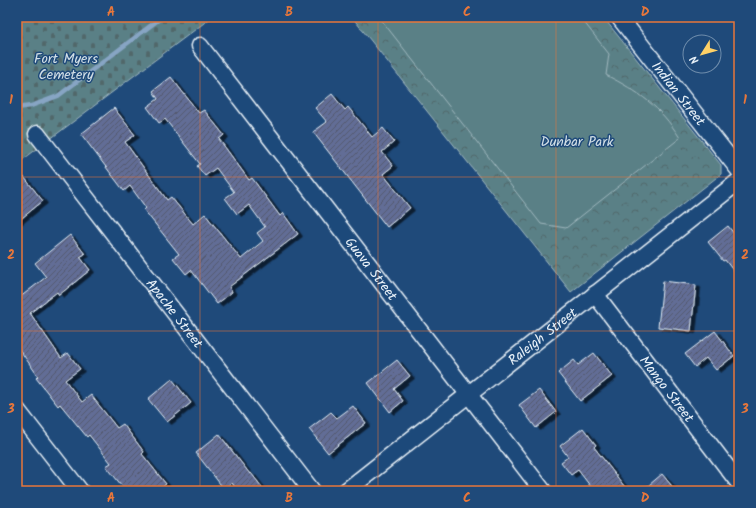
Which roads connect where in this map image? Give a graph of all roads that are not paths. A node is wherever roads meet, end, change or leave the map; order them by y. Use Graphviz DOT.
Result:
graph roads {
  1 [pos="619,17"];
  2 [pos="200,46"];
  3 [pos="37,134"];
  4 [pos="739,170"];
  5 [pos="739,181"];
  6 [pos="595,294"];
  7 [pos="469,394"];
  8 [pos="17,410"];
  9 [pos="739,482"];
  10 [pos="80,491"];
  11 [pos="312,491"];
  12 [pos="346,491"];
  13 [pos="543,491"];
  1 -- 4 [label="street, Indian Street"];
  2 -- 7 [label="street, Guava Street"];
  3 -- 11 [label="street, Apache Street"];
  5 -- 6 [label="street, Raleigh Street"];
  6 -- 7 [label="street, Raleigh Street"];
  6 -- 9 [label="street, Mango Street"];
  7 -- 12 [label="street, Raleigh Street"];
  7 -- 13 [label="street, Guava Street"];
  8 -- 10 [label="street"];
}
